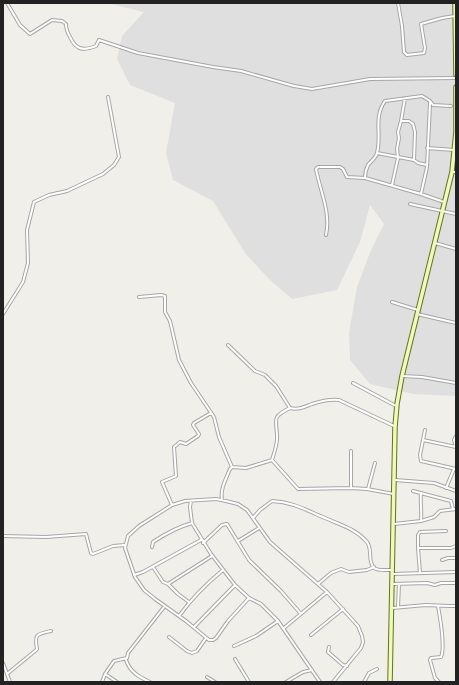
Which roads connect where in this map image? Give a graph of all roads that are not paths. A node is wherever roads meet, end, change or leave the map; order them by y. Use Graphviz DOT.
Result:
graph roads {
  1 [pos="7,3"];
  2 [pos="398,3"];
  3 [pos="455,3"];
  4 [pos="455,16"];
  5 [pos="456,75"];
  6 [pos="456,87"];
  7 [pos="108,97"];
  8 [pos="405,98"];
  9 [pos="430,102"];
  10 [pos="451,106"];
  11 [pos="401,121"];
  12 [pos="427,148"];
  13 [pos="455,150"];
  14 [pos="377,153"];
  15 [pos="398,158"];
  16 [pos="414,160"];
  17 [pos="427,165"];
  18 [pos="454,172"];
  19 [pos="365,178"];
  20 [pos="392,185"];
  21 [pos="421,194"];
  22 [pos="444,202"];
  23 [pos="410,204"];
  24 [pos="442,211"];
  25 [pos="456,214"];
  26 [pos="326,234"];
  27 [pos="435,243"];
  28 [pos="456,249"];
  29 [pos="139,296"];
  30 [pos="392,302"];
  31 [pos="418,312"];
  32 [pos="3,314"];
  33 [pos="456,323"];
  34 [pos="228,345"];
  35 [pos="402,376"];
  36 [pos="353,383"];
  37 [pos="456,383"];
  38 [pos="397,406"];
  39 [pos="290,408"];
  40 [pos="211,413"];
  41 [pos="396,427"];
  42 [pos="425,430"];
  43 [pos="456,436"];
  44 [pos="423,440"];
  45 [pos="454,440"];
  46 [pos="452,446"];
  47 [pos="456,447"];
  48 [pos="351,451"];
  49 [pos="272,460"];
  50 [pos="375,463"];
  51 [pos="232,467"];
  52 [pos="455,469"];
  53 [pos="395,480"];
  54 [pos="351,488"];
  55 [pos="446,488"];
  56 [pos="368,489"];
  57 [pos="413,491"];
  58 [pos="456,491"];
  59 [pos="422,493"];
  60 [pos="395,494"];
  61 [pos="192,500"];
  62 [pos="222,500"];
  63 [pos="185,501"];
  64 [pos="172,505"];
  65 [pos="190,507"];
  66 [pos="453,509"];
  67 [pos="456,510"];
  68 [pos="253,518"];
  69 [pos="420,521"];
  70 [pos="192,523"];
  71 [pos="394,524"];
  72 [pos="259,528"];
  73 [pos="446,531"];
  74 [pos="3,536"];
  75 [pos="202,541"];
  76 [pos="238,541"];
  77 [pos="125,545"];
  78 [pos="456,546"];
  79 [pos="152,547"];
  80 [pos="418,548"];
  81 [pos="212,556"];
  82 [pos="456,558"];
  83 [pos="442,560"];
  84 [pos="153,567"];
  85 [pos="374,567"];
  86 [pos="223,570"];
  87 [pos="393,572"];
  88 [pos="456,572"];
  89 [pos="420,573"];
  90 [pos="134,575"];
  91 [pos="456,583"];
  92 [pos="168,584"];
  93 [pos="318,584"];
  94 [pos="393,584"];
  95 [pos="399,584"];
  96 [pos="235,585"];
  97 [pos="327,592"];
  98 [pos="250,598"];
  99 [pos="189,602"];
  100 [pos="398,606"];
  101 [pos="438,606"];
  102 [pos="456,606"];
  103 [pos="164,607"];
  104 [pos="392,608"];
  105 [pos="343,609"];
  106 [pos="301,614"];
  107 [pos="179,616"];
  108 [pos="278,621"];
  109 [pos="194,627"];
  110 [pos="283,629"];
  111 [pos="51,632"];
  112 [pos="311,635"];
  113 [pos="169,637"];
  114 [pos="206,638"];
  115 [pos="234,646"];
  116 [pos="329,647"];
  117 [pos="126,659"];
  118 [pos="235,659"];
  119 [pos="3,663"];
  120 [pos="343,665"];
  121 [pos="347,666"];
  122 [pos="377,669"];
  123 [pos="4,670"];
  124 [pos="312,670"];
  125 [pos="342,671"];
  126 [pos="7,674"];
  127 [pos="105,674"];
  128 [pos="207,677"];
  129 [pos="249,681"];
  130 [pos="10,682"];
  131 [pos="102,682"];
  132 [pos="117,682"];
  133 [pos="150,682"];
  134 [pos="215,682"];
  135 [pos="245,682"];
  136 [pos="286,682"];
  137 [pos="320,682"];
  138 [pos="333,682"];
  139 [pos="364,682"];
  140 [pos="390,682"];
  141 [pos="439,682"];
  1 -- 5 [label="street"];
  2 -- 4 [label="street"];
  3 -- 4 [label="main road"];
  4 -- 5 [label="main road"];
  6 -- 13 [label="main road"];
  7 -- 32 [label="street"];
  8 -- 9 [label="street"];
  8 -- 11 [label="street"];
  8 -- 14 [label="street"];
  9 -- 10 [label="street"];
  9 -- 12 [label="street"];
  11 -- 15 [label="street"];
  11 -- 16 [label="street"];
  12 -- 13 [label="street"];
  12 -- 17 [label="street"];
  13 -- 18 [label="main road"];
  14 -- 15 [label="street"];
  14 -- 19 [label="street"];
  15 -- 16 [label="street"];
  15 -- 20 [label="street"];
  16 -- 17 [label="street"];
  17 -- 21 [label="street"];
  18 -- 22 [label="main road"];
  19 -- 20 [label="street"];
  19 -- 26 [label="street"];
  20 -- 21 [label="street"];
  21 -- 22 [label="street"];
  22 -- 24 [label="main road"];
  23 -- 24 [label="street"];
  24 -- 25 [label="street"];
  24 -- 27 [label="main road"];
  27 -- 28 [label="street"];
  27 -- 31 [label="main road"];
  29 -- 40 [label="street"];
  30 -- 31 [label="street"];
  31 -- 33 [label="street"];
  31 -- 35 [label="main road"];
  34 -- 39 [label="street"];
  35 -- 37 [label="street"];
  35 -- 38 [label="main road"];
  36 -- 38 [label="street"];
  38 -- 41 [label="main road"];
  39 -- 41 [label="street"];
  39 -- 49 [label="street"];
  40 -- 51 [label="street"];
  40 -- 64 [label="street"];
  41 -- 53 [label="main road"];
  42 -- 44 [label="street"];
  43 -- 45 [label="street"];
  44 -- 46 [label="street"];
  44 -- 52 [label="street"];
  45 -- 46 [label="street"];
  45 -- 47 [label="street"];
  46 -- 47 [label="street"];
  48 -- 54 [label="street"];
  49 -- 51 [label="street"];
  49 -- 54 [label="street"];
  50 -- 56 [label="street"];
  51 -- 62 [label="street"];
  52 -- 55 [label="street"];
  53 -- 55 [label="street"];
  53 -- 60 [label="main road"];
  54 -- 56 [label="street"];
  55 -- 58 [label="street"];
  56 -- 60 [label="street"];
  57 -- 59 [label="street"];
  59 -- 66 [label="street"];
  59 -- 69 [label="street"];
  60 -- 71 [label="main road"];
  61 -- 62 [label="street"];
  61 -- 63 [label="street"];
  61 -- 65 [label="street"];
  62 -- 68 [label="street"];
  63 -- 64 [label="street"];
  63 -- 65 [label="street"];
  64 -- 77 [label="street"];
  65 -- 70 [label="street"];
  66 -- 67 [label="street"];
  66 -- 69 [label="street"];
  68 -- 72 [label="street"];
  68 -- 85 [label="street"];
  69 -- 71 [label="street"];
  70 -- 75 [label="street"];
  70 -- 79 [label="street"];
  71 -- 87 [label="main road"];
  72 -- 76 [label="street"];
  72 -- 93 [label="street"];
  73 -- 80 [label="street"];
  74 -- 77 [label="street"];
  75 -- 76 [label="street"];
  75 -- 81 [label="street"];
  75 -- 84 [label="street"];
  76 -- 106 [label="street"];
  77 -- 90 [label="street"];
  78 -- 80 [label="street"];
  80 -- 89 [label="street"];
  81 -- 86 [label="street"];
  81 -- 92 [label="street"];
  82 -- 83 [label="street"];
  84 -- 90 [label="street"];
  84 -- 92 [label="street"];
  85 -- 87 [label="street"];
  85 -- 93 [label="street"];
  86 -- 96 [label="street"];
  86 -- 99 [label="street"];
  87 -- 89 [label="street"];
  87 -- 94 [label="main road"];
  88 -- 89 [label="street"];
  90 -- 103 [label="street"];
  91 -- 95 [label="street"];
  92 -- 99 [label="street"];
  93 -- 97 [label="street"];
  94 -- 95 [label="street"];
  94 -- 104 [label="main road"];
  95 -- 100 [label="street"];
  96 -- 98 [label="street"];
  96 -- 109 [label="street"];
  97 -- 105 [label="street"];
  97 -- 106 [label="street"];
  98 -- 108 [label="street"];
  98 -- 114 [label="street"];
  99 -- 107 [label="street"];
  100 -- 101 [label="street"];
  100 -- 104 [label="street"];
  101 -- 102 [label="street"];
  101 -- 141 [label="street"];
  103 -- 107 [label="street"];
  103 -- 117 [label="street"];
  104 -- 140 [label="main road"];
  105 -- 112 [label="street"];
  105 -- 121 [label="street"];
  106 -- 110 [label="street"];
  107 -- 109 [label="street"];
  108 -- 110 [label="street"];
  108 -- 115 [label="street"];
  109 -- 114 [label="street"];
  110 -- 124 [label="street"];
  111 -- 126 [label="street"];
  113 -- 114 [label="street"];
  116 -- 120 [label="street"];
  117 -- 127 [label="street"];
  117 -- 133 [label="street"];
  118 -- 129 [label="street"];
  119 -- 123 [label="street"];
  120 -- 121 [label="street"];
  120 -- 125 [label="street"];
  121 -- 125 [label="street"];
  122 -- 139 [label="street"];
  123 -- 126 [label="street"];
  124 -- 136 [label="street"];
  124 -- 137 [label="street"];
  125 -- 138 [label="street"];
  126 -- 130 [label="street"];
  127 -- 131 [label="street"];
  127 -- 132 [label="street"];
  128 -- 134 [label="street"];
  129 -- 135 [label="street"];
}
